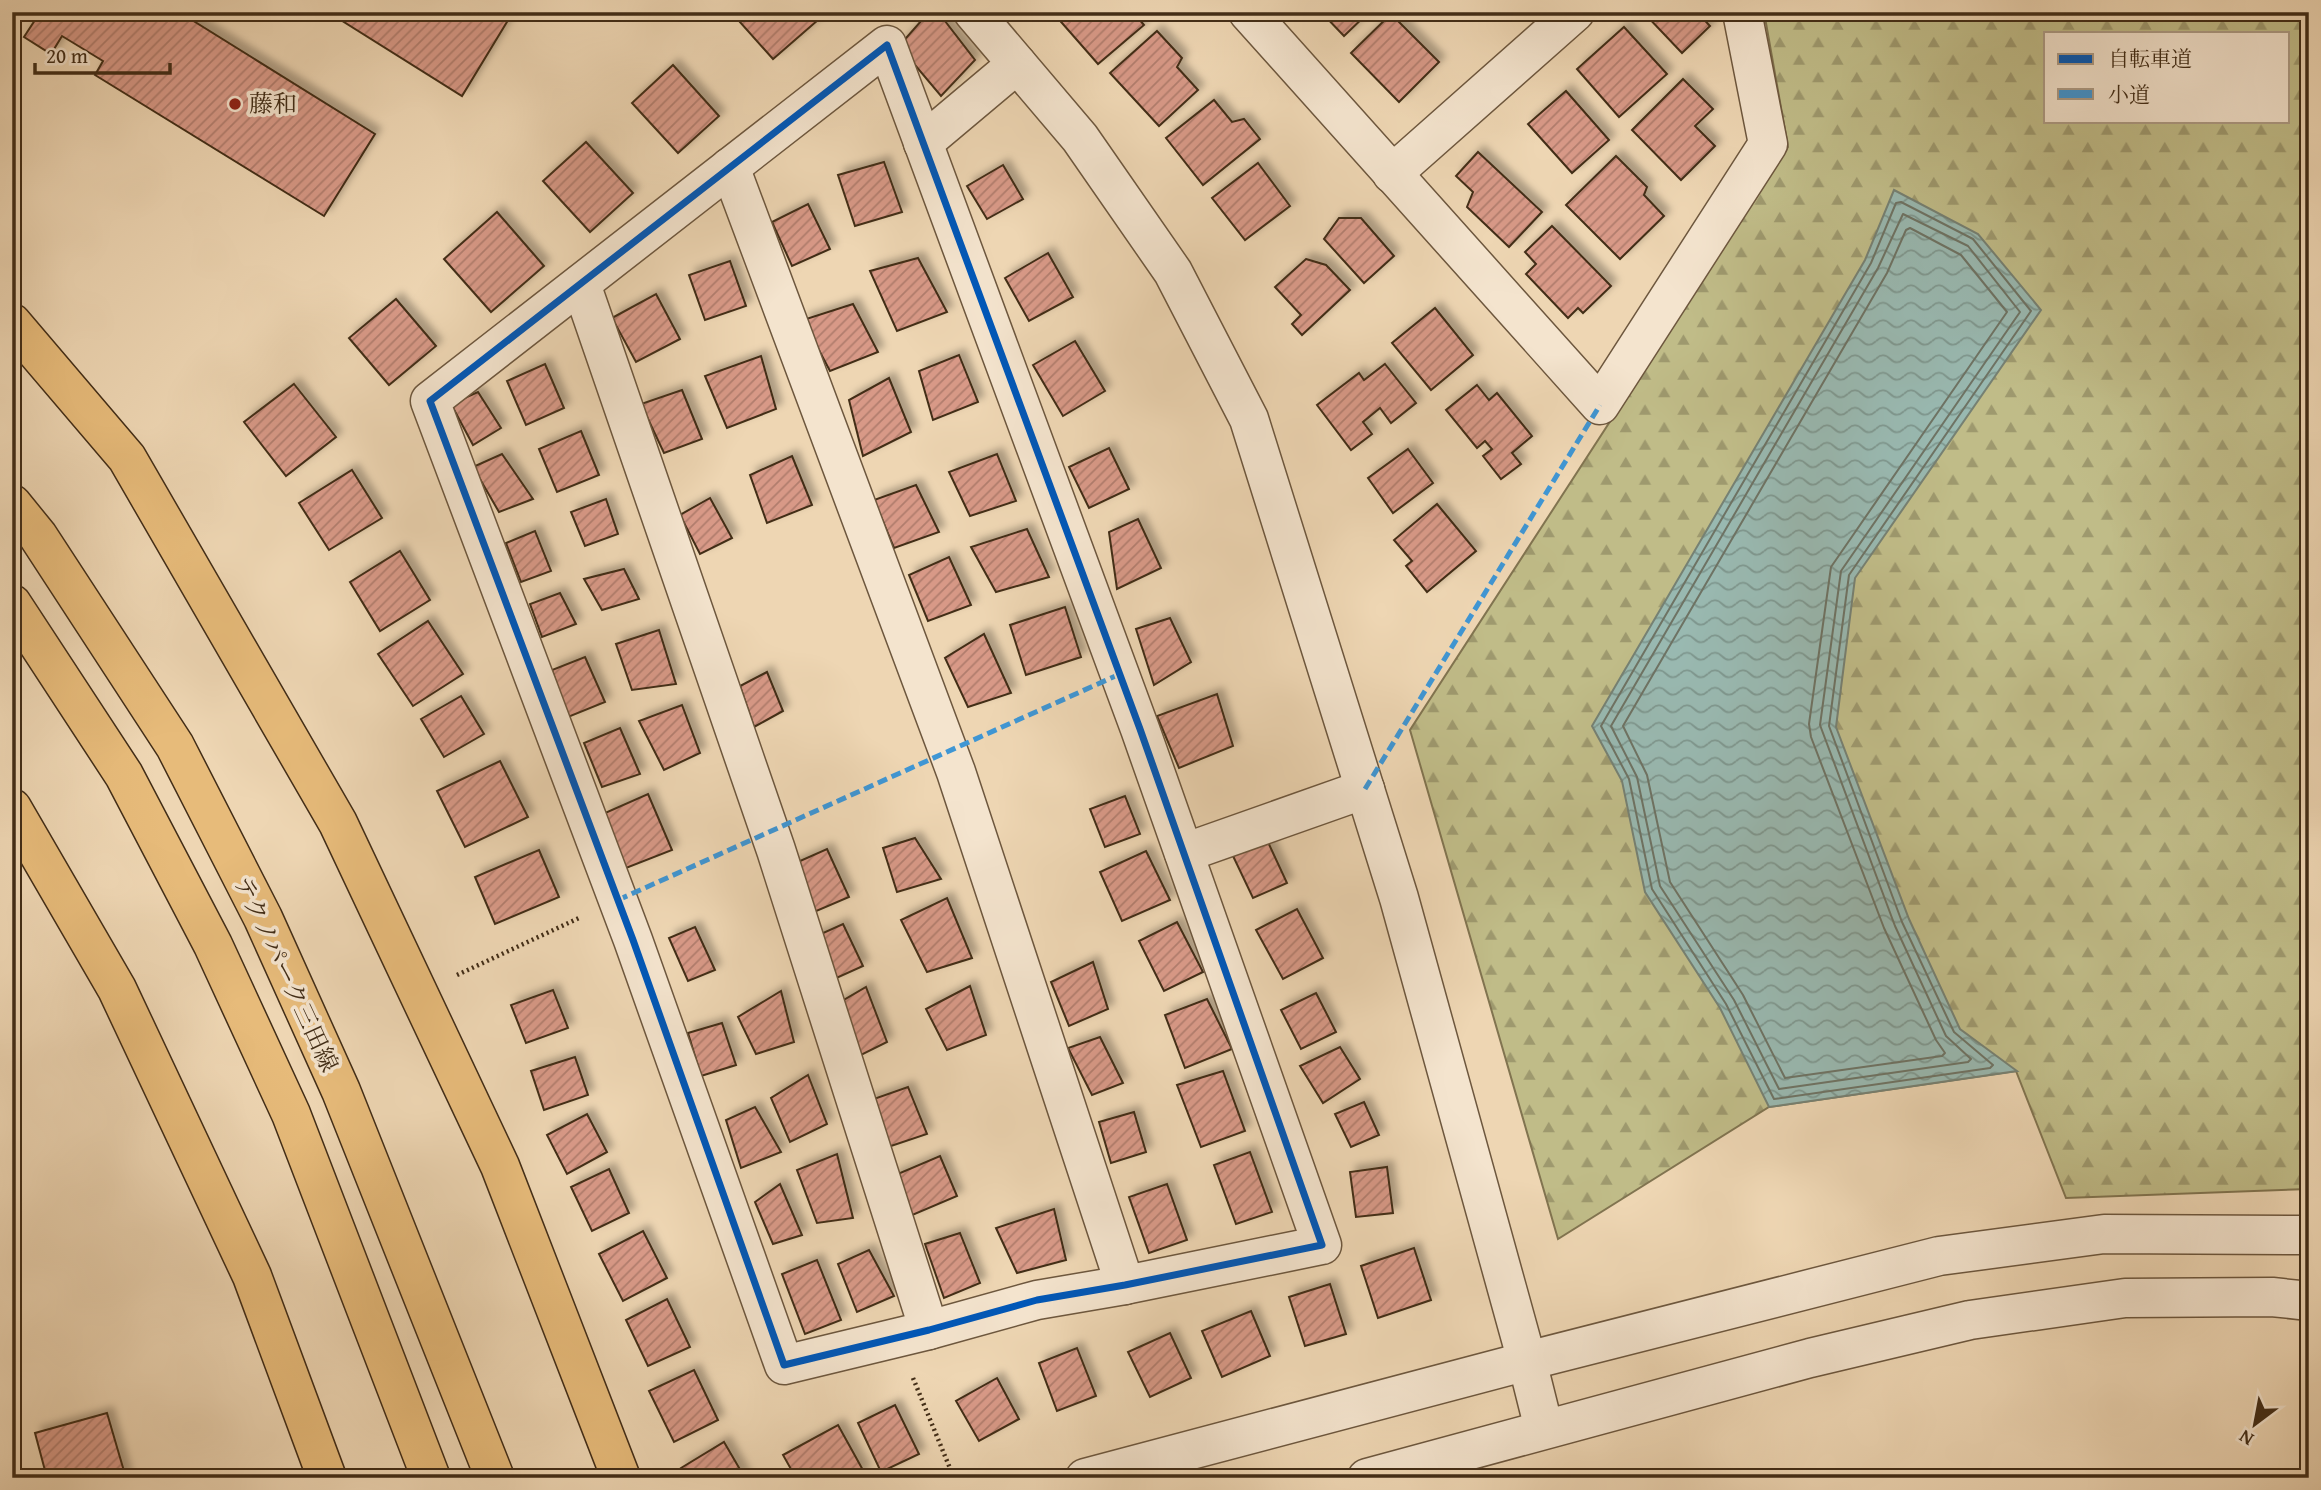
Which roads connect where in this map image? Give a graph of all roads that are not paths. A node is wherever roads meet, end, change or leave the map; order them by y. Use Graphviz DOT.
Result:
graph roads {
  1 [pos="973,12"];
  2 [pos="1248,12"];
  3 [pos="1575,12"];
  4 [pos="1742,12"];
  5 [pos="1017,64"];
  6 [pos="923,143"];
  7 [pos="730,167"];
  8 [pos="1392,174"];
  9 [pos="581,284"];
  10 [pos="12,323"];
  11 [pos="12,504"];
  12 [pos="12,604"];
  13 [pos="1365,789"];
  14 [pos="12,808"];
  15 [pos="1184,853"];
  16 [pos="2309,1235"];
  17 [pos="1125,1285"];
  18 [pos="2309,1301"];
  19 [pos="913,1334"];
  20 [pos="1527,1360"];
  21 [pos="1544,1429"];
  22 [pos="327,1478"];
  23 [pos="431,1478"];
  24 [pos="495,1478"];
  25 [pos="621,1478"];
  26 [pos="1086,1478"];
  27 [pos="1367,1478"];
  1 -- 5 [label="street"];
  2 -- 8 [label="street"];
  3 -- 8 [label="street"];
  4 -- 8 [label="street"];
  5 -- 6 [label="street"];
  5 -- 13 [label="street"];
  6 -- 7 [label="street"];
  6 -- 15 [label="street"];
  7 -- 9 [label="street"];
  7 -- 17 [label="street"];
  9 -- 19 [label="street"];
  9 -- 19 [label="street"];
  10 -- 25 [label="main road"];
  11 -- 24 [label="main road, テクノパーク三田線"];
  12 -- 23 [label="main road"];
  13 -- 15 [label="street"];
  13 -- 20 [label="street"];
  14 -- 22 [label="main road"];
  15 -- 17 [label="street"];
  16 -- 20 [label="street"];
  17 -- 19 [label="street"];
  18 -- 21 [label="street"];
  20 -- 21 [label="street"];
  20 -- 26 [label="street"];
  21 -- 27 [label="street"];
}
